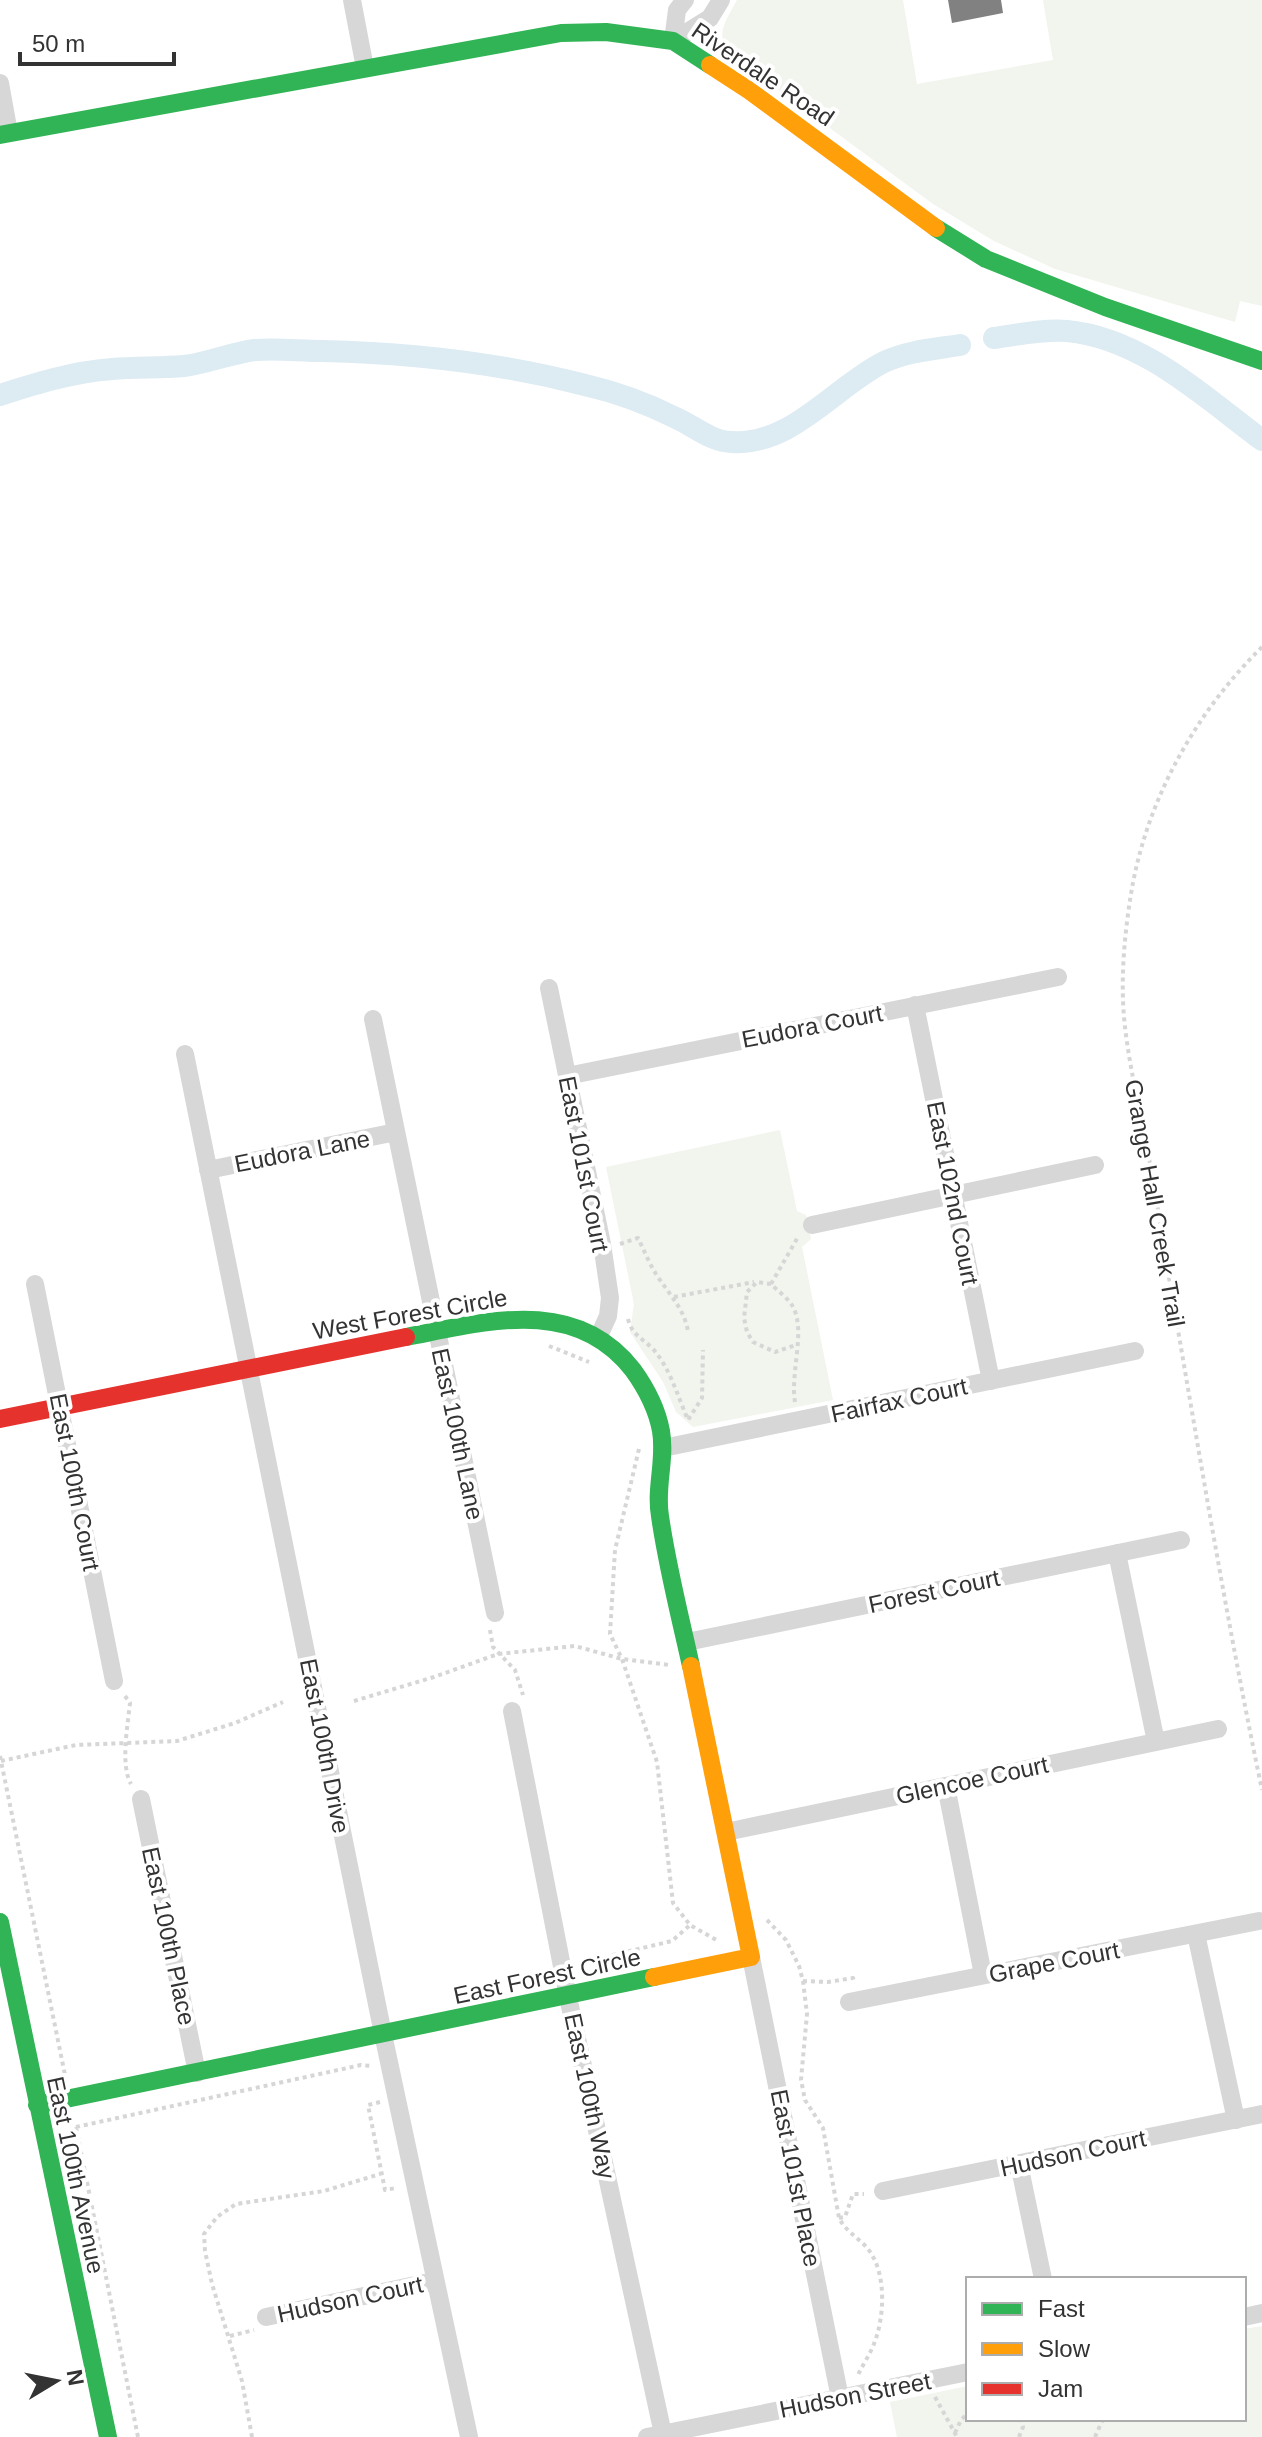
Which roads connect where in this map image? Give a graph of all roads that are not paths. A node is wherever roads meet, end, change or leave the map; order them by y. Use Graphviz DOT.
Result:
graph roads {
  1 [pos="352,0"];
  2 [pos="685,0"];
  3 [pos="721,0"];
  4 [pos="673,41"];
  5 [pos="365,68"];
  6 [pos="0,83"];
  7 [pos="5,134"];
  8 [pos="1262,361"];
  9 [pos="1058,977"];
  10 [pos="549,988"];
  11 [pos="915,1005"];
  12 [pos="373,1019"];
  13 [pos="185,1054"];
  14 [pos="567,1076"];
  15 [pos="396,1132"];
  16 [pos="1095,1165"];
  17 [pos="208,1170"];
  18 [pos="953,1195"];
  19 [pos="812,1225"];
  20 [pos="35,1284"];
  21 [pos="436,1331"];
  22 [pos="598,1338"];
  23 [pos="1135,1351"];
  24 [pos="249,1368"];
  25 [pos="991,1381"];
  26 [pos="60,1407"];
  27 [pos="0,1419"];
  28 [pos="663,1448"];
  29 [pos="1181,1540"];
  30 [pos="1117,1553"];
  31 [pos="495,1613"];
  32 [pos="687,1642"];
  33 [pos="114,1681"];
  34 [pos="512,1711"];
  35 [pos="1218,1729"];
  36 [pos="1156,1742"];
  37 [pos="946,1786"];
  38 [pos="141,1799"];
  39 [pos="726,1832"];
  40 [pos="1259,1921"];
  41 [pos="0,1922"];
  42 [pos="1196,1934"];
  43 [pos="751,1957"];
  44 [pos="983,1975"];
  45 [pos="568,1997"];
  46 [pos="854,2001"];
  47 [pos="383,2034"];
  48 [pos="197,2073"];
  49 [pos="37,2105"];
  50 [pos="1262,2114"];
  51 [pos="1236,2120"];
  52 [pos="1019,2164"];
  53 [pos="883,2191"];
  54 [pos="1043,2277"];
  55 [pos="434,2281"];
  56 [pos="266,2317"];
  57 [pos="966,2372"];
  58 [pos="840,2398"];
  59 [pos="655,2435"];
  60 [pos="108,2437"];
  61 [pos="469,2437"];
  1 -- 5 [label="street"];
  2 -- 4 [label="street"];
  3 -- 4 [label="street"];
  4 -- 5 [label="street, Riverdale Road"];
  4 -- 8 [label="street, Riverdale Road"];
  5 -- 7 [label="street, Riverdale Road"];
  6 -- 7 [label="street"];
  9 -- 11 [label="street, Eudora Court"];
  10 -- 14 [label="street, East 101st Court"];
  11 -- 14 [label="street, Eudora Court"];
  11 -- 18 [label="street, East 102nd Court"];
  12 -- 15 [label="street, East 100th Lane"];
  13 -- 17 [label="street, East 100th Drive"];
  14 -- 22 [label="street, East 101st Court"];
  15 -- 17 [label="street, Eudora Lane"];
  15 -- 21 [label="street, East 100th Lane"];
  16 -- 18 [label="street"];
  17 -- 24 [label="street, East 100th Drive"];
  18 -- 19 [label="street"];
  18 -- 25 [label="street, East 102nd Court"];
  20 -- 26 [label="street, East 100th Court"];
  21 -- 22 [label="street, West Forest Circle"];
  21 -- 24 [label="street, West Forest Circle"];
  21 -- 31 [label="street, East 100th Lane"];
  22 -- 28 [label="street, West Forest Circle"];
  23 -- 25 [label="street, Fairfax Court"];
  24 -- 26 [label="street, West Forest Circle"];
  24 -- 47 [label="street, East 100th Drive"];
  25 -- 28 [label="street, Fairfax Court"];
  26 -- 27 [label="street, West Forest Circle"];
  26 -- 33 [label="street, East 100th Court"];
  28 -- 32 [label="street, West Forest Circle"];
  29 -- 30 [label="street, Forest Court"];
  30 -- 32 [label="street, Forest Court"];
  30 -- 36 [label="street"];
  32 -- 39 [label="street"];
  34 -- 45 [label="street, East 100th Way"];
  35 -- 36 [label="street, Glencoe Court"];
  36 -- 37 [label="street, Glencoe Court"];
  37 -- 39 [label="street, Glencoe Court"];
  37 -- 44 [label="street"];
  38 -- 48 [label="street, East 100th Place"];
  39 -- 43 [label="street"];
  40 -- 42 [label="street, Grape Court"];
  41 -- 49 [label="street, East 100th Avenue"];
  42 -- 44 [label="street, Grape Court"];
  42 -- 51 [label="street"];
  43 -- 45 [label="street, East Forest Circle"];
  43 -- 58 [label="street, East 101st Place"];
  44 -- 46 [label="street, Grape Court"];
  45 -- 47 [label="street, East Forest Circle"];
  45 -- 59 [label="street, East 100th Way"];
  47 -- 48 [label="street, East Forest Circle"];
  47 -- 55 [label="street, East 100th Drive"];
  48 -- 49 [label="street, East Forest Circle"];
  49 -- 60 [label="street, East 100th Avenue"];
  50 -- 51 [label="street, Hudson Court"];
  51 -- 52 [label="street, Hudson Court"];
  52 -- 53 [label="street, Hudson Court"];
  52 -- 54 [label="street"];
  55 -- 56 [label="street, Hudson Court"];
  55 -- 61 [label="street, East 100th Drive"];
  57 -- 58 [label="street, Hudson Street"];
  58 -- 59 [label="street, Hudson Street"];
}
